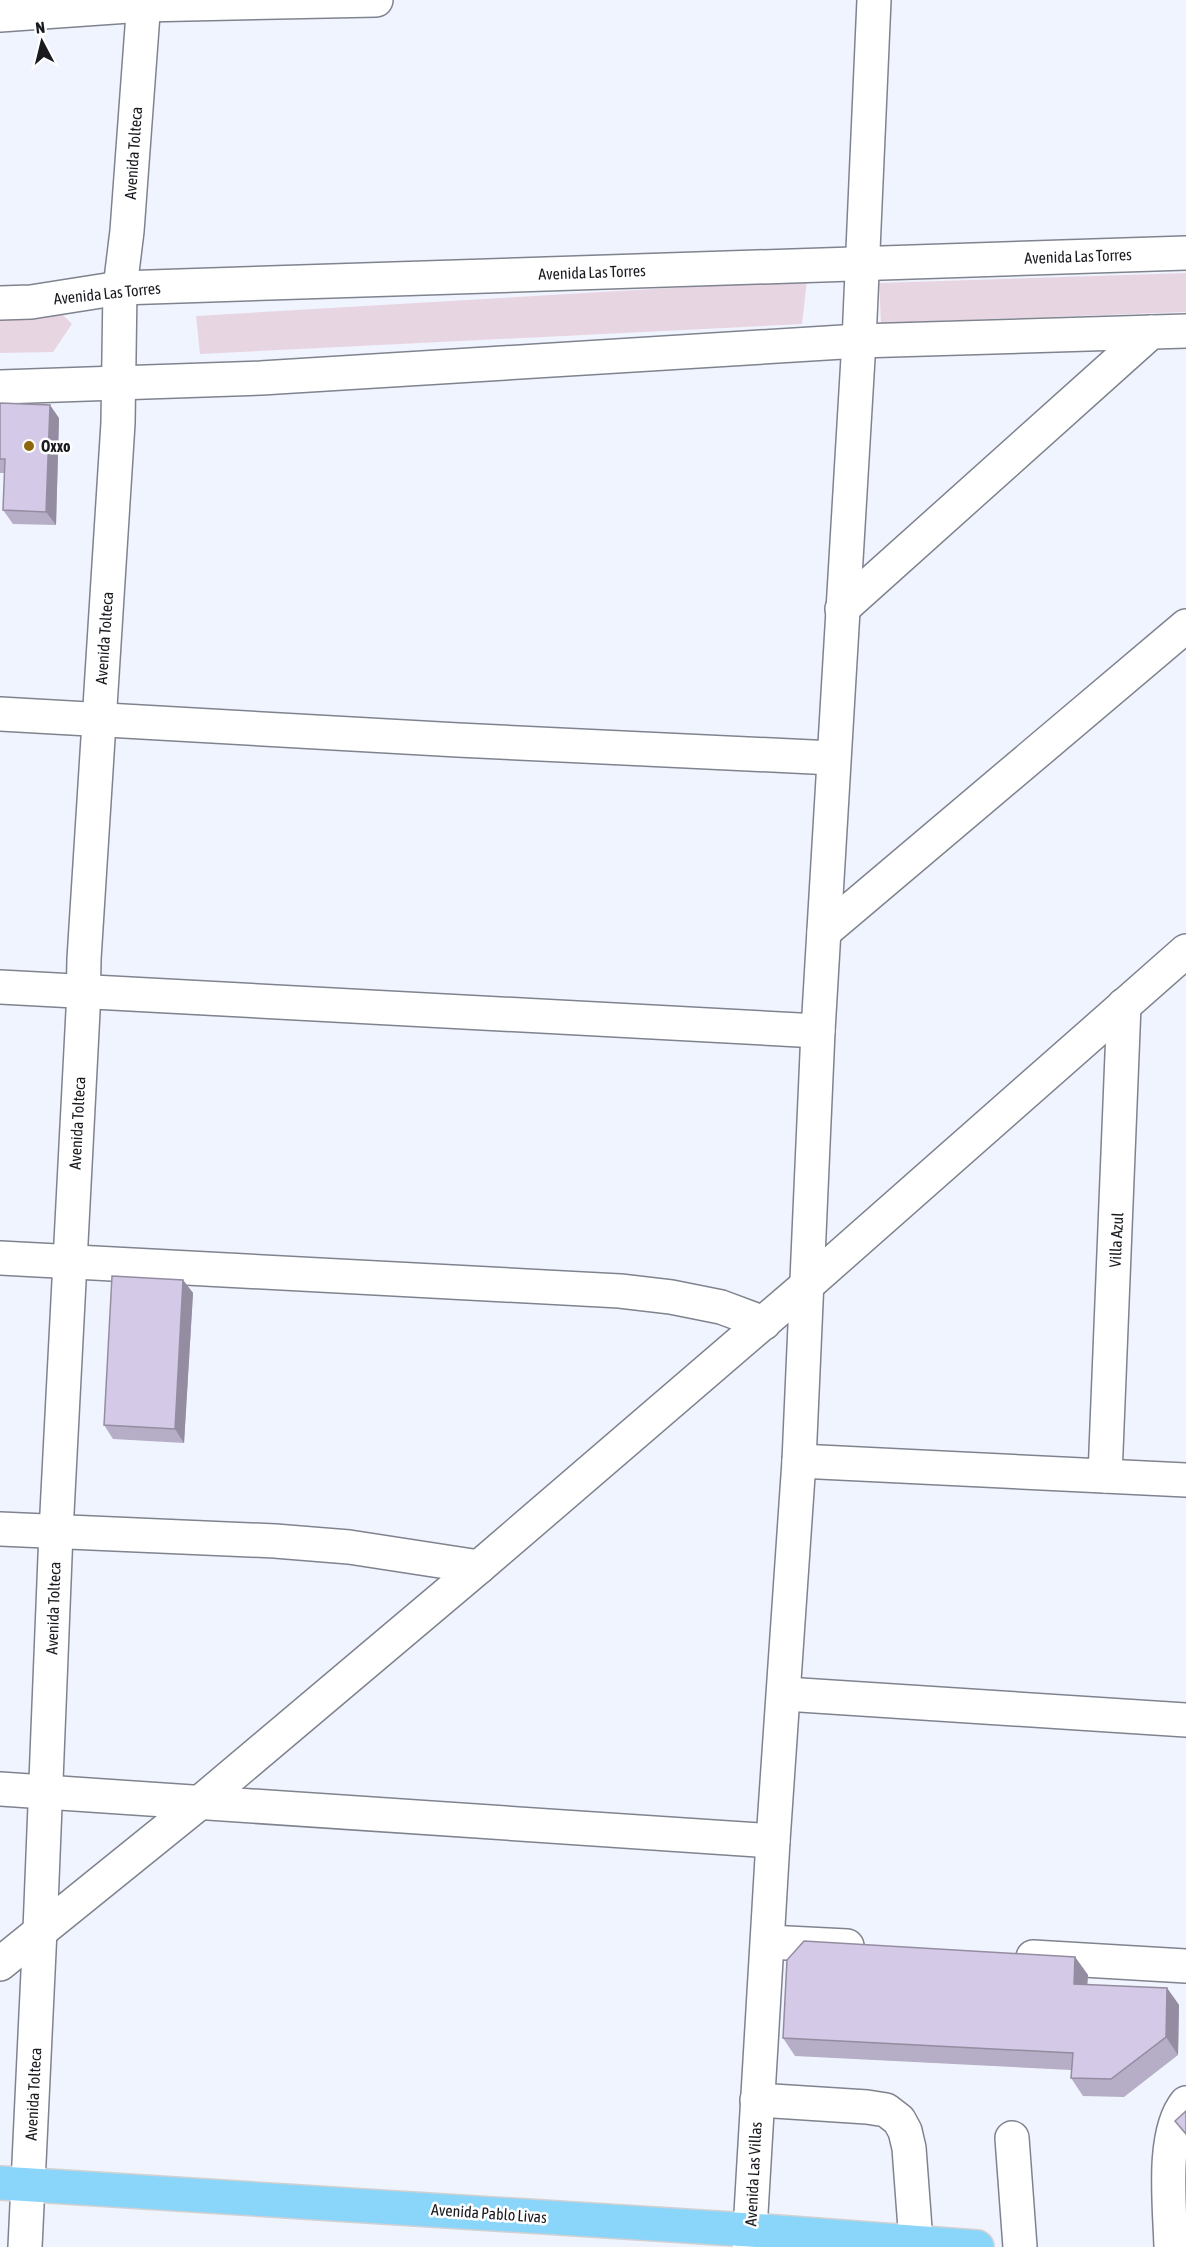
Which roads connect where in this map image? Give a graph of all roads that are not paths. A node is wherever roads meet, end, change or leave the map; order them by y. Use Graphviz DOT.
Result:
graph roads {
  1 [pos="376,0"];
  2 [pos="874,0"];
  3 [pos="144,3"];
  4 [pos="0,15"];
  5 [pos="1186,253"];
  6 [pos="862,262"];
  7 [pos="120,288"];
  8 [pos="0,303"];
  9 [pos="1186,331"];
  10 [pos="1151,333"];
  11 [pos="859,341"];
  12 [pos="120,383"];
  13 [pos="0,387"];
  14 [pos="842,609"];
  15 [pos="1186,626"];
  16 [pos="0,714"];
  17 [pos="99,720"];
  18 [pos="833,758"];
  19 [pos="824,932"];
  20 [pos="1186,951"];
  21 [pos="0,987"];
  22 [pos="84,992"];
  23 [pos="1124,1005"];
  24 [pos="819,1031"];
  25 [pos="0,1258"];
  26 [pos="70,1263"];
  27 [pos="806,1286"];
  28 [pos="764,1323"];
  29 [pos="799,1461"];
  30 [pos="1106,1476"];
  31 [pos="1186,1480"];
  32 [pos="0,1529"];
  33 [pos="56,1532"];
  34 [pos="479,1567"];
  35 [pos="784,1694"];
  36 [pos="1186,1720"];
  37 [pos="0,1789"];
  38 [pos="46,1791"];
  39 [pos="198,1804"];
  40 [pos="773,1841"];
  41 [pos="40,1930"];
  42 [pos="768,1942"];
  43 [pos="879,1948"];
  44 [pos="1009,1956"];
  45 [pos="0,1964"];
  46 [pos="1186,1966"];
  47 [pos="757,2100"];
  48 [pos="1186,2103"];
  49 [pos="1012,2138"];
  50 [pos="14,2184"];
  51 [pos="749,2239"];
  52 [pos="916,2242"];
  53 [pos="25,2247"];
  54 [pos="978,2247"];
  55 [pos="1020,2247"];
  56 [pos="1171,2247"];
  1 -- 3 [label="street"];
  2 -- 6 [label="street, Avenida Las Villas"];
  3 -- 4 [label="street"];
  3 -- 7 [label="street, Avenida Tolteca"];
  5 -- 6 [label="street, Avenida Las Torres"];
  6 -- 7 [label="street, Avenida Las Torres"];
  6 -- 11 [label="street, Avenida Las Villas"];
  7 -- 8 [label="street, Avenida Las Torres"];
  7 -- 12 [label="street, Avenida Tolteca"];
  9 -- 10 [label="street"];
  10 -- 11 [label="street"];
  10 -- 14 [label="street"];
  11 -- 12 [label="street"];
  11 -- 14 [label="street, Avenida Las Villas"];
  12 -- 13 [label="street"];
  12 -- 17 [label="street, Avenida Tolteca"];
  14 -- 18 [label="street, Avenida Las Villas"];
  15 -- 19 [label="street"];
  16 -- 17 [label="street"];
  17 -- 18 [label="street"];
  17 -- 22 [label="street, Avenida Tolteca"];
  18 -- 19 [label="street, Avenida Las Villas"];
  19 -- 24 [label="street, Avenida Las Villas"];
  20 -- 23 [label="street"];
  21 -- 22 [label="street"];
  22 -- 24 [label="street"];
  22 -- 26 [label="street, Avenida Tolteca"];
  23 -- 27 [label="street"];
  23 -- 30 [label="street, Villa Azul"];
  24 -- 27 [label="street, Avenida Las Villas"];
  25 -- 26 [label="street"];
  26 -- 28 [label="street"];
  26 -- 33 [label="street, Avenida Tolteca"];
  27 -- 28 [label="street"];
  27 -- 29 [label="street, Avenida Las Villas"];
  28 -- 34 [label="street"];
  29 -- 30 [label="street"];
  29 -- 35 [label="street, Avenida Las Villas"];
  30 -- 31 [label="street"];
  32 -- 33 [label="street"];
  33 -- 34 [label="street"];
  33 -- 38 [label="street, Avenida Tolteca"];
  34 -- 39 [label="street"];
  35 -- 36 [label="street"];
  35 -- 40 [label="street, Avenida Las Villas"];
  37 -- 38 [label="street"];
  38 -- 39 [label="street"];
  38 -- 41 [label="street, Avenida Tolteca"];
  39 -- 40 [label="street"];
  39 -- 41 [label="street"];
  40 -- 42 [label="street, Avenida Las Villas"];
  41 -- 45 [label="street"];
  41 -- 50 [label="street, Avenida Tolteca"];
  42 -- 43 [label="street"];
  42 -- 47 [label="street, Avenida Las Villas"];
  44 -- 46 [label="street"];
  47 -- 51 [label="street, Avenida Las Villas"];
  47 -- 52 [label="street"];
  48 -- 56 [label="street"];
  49 -- 55 [label="street"];
  50 -- 51 [label="main road, Avenida Pablo Livas"];
  50 -- 53 [label="street, Avenida Tolteca"];
  51 -- 52 [label="main road, Avenida Pablo Livas"];
  52 -- 54 [label="main road, Avenida Pablo Livas"];
}
